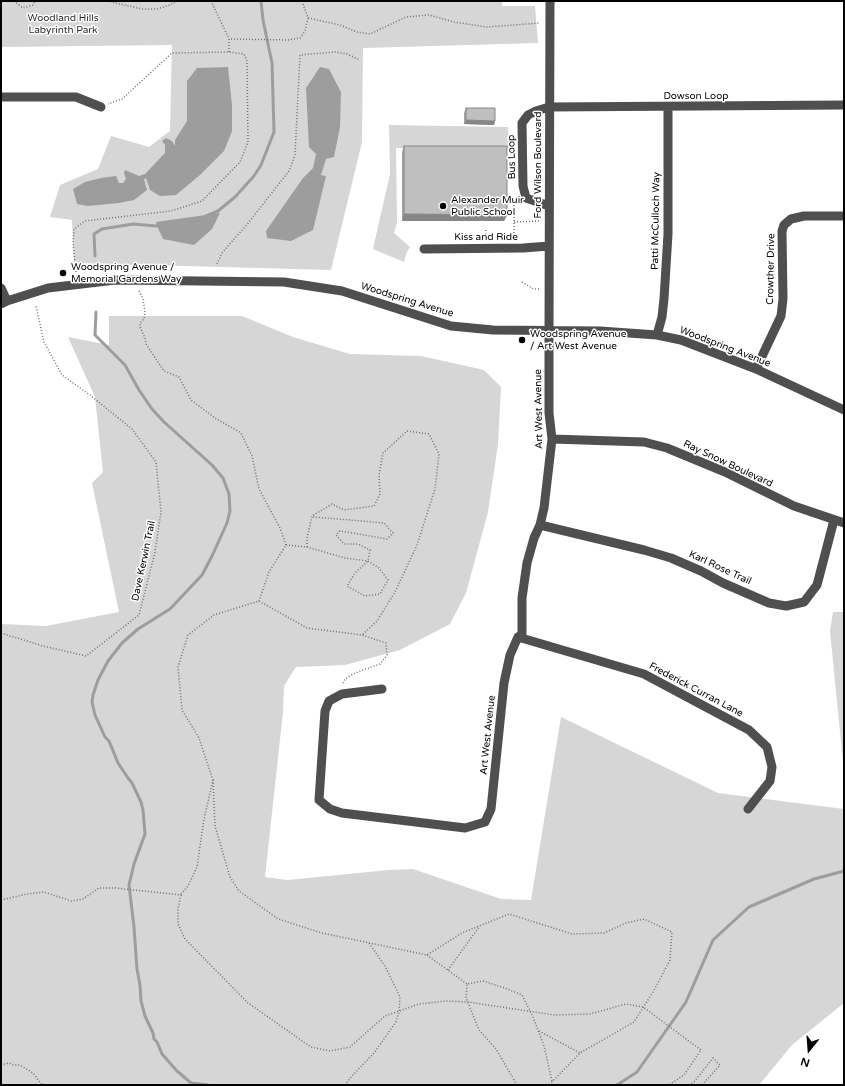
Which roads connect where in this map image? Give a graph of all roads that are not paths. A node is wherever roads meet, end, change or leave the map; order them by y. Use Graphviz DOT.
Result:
graph roads {
  1 [pos="550,1"];
  2 [pos="1,98"];
  3 [pos="844,105"];
  4 [pos="101,107"];
  5 [pos="549,107"];
  6 [pos="668,107"];
  7 [pos="549,206"];
  8 [pos="844,216"];
  9 [pos="549,246"];
  10 [pos="424,249"];
  11 [pos="1,288"];
  12 [pos="4,302"];
  13 [pos="549,330"];
  14 [pos="657,335"];
  15 [pos="756,370"];
  16 [pos="844,410"];
  17 [pos="552,439"];
  18 [pos="834,520"];
  19 [pos="844,522"];
  20 [pos="540,525"];
  21 [pos="518,637"];
  22 [pos="382,689"];
  23 [pos="748,809"];
  1 -- 5 [label="street, Ford Wilson Boulevard"];
  2 -- 4 [label="street"];
  3 -- 6 [label="street, Dowson Loop"];
  5 -- 6 [label="street, Dowson Loop"];
  5 -- 7 [label="street, Ford Wilson Boulevard"];
  5 -- 7 [label="street, Bus Loop"];
  6 -- 14 [label="street, Patti McCulloch Way"];
  7 -- 9 [label="street, Ford Wilson Boulevard"];
  8 -- 15 [label="street, Crowther Drive"];
  9 -- 10 [label="street, Kiss and Ride"];
  9 -- 13 [label="street, Ford Wilson Boulevard"];
  11 -- 12 [label="street"];
  12 -- 13 [label="street, Woodspring Avenue"];
  13 -- 14 [label="street, Woodspring Avenue"];
  13 -- 17 [label="street, Art West Avenue"];
  14 -- 15 [label="street, Woodspring Avenue"];
  15 -- 16 [label="street, Woodspring Avenue"];
  17 -- 18 [label="street, Ray Snow Boulevard"];
  17 -- 20 [label="street, Art West Avenue"];
  18 -- 19 [label="street, Ray Snow Boulevard"];
  18 -- 20 [label="street, Karl Rose Trail"];
  20 -- 21 [label="street, Art West Avenue"];
  21 -- 22 [label="street, Art West Avenue"];
  21 -- 23 [label="street, Frederick Curran Lane"];
}
